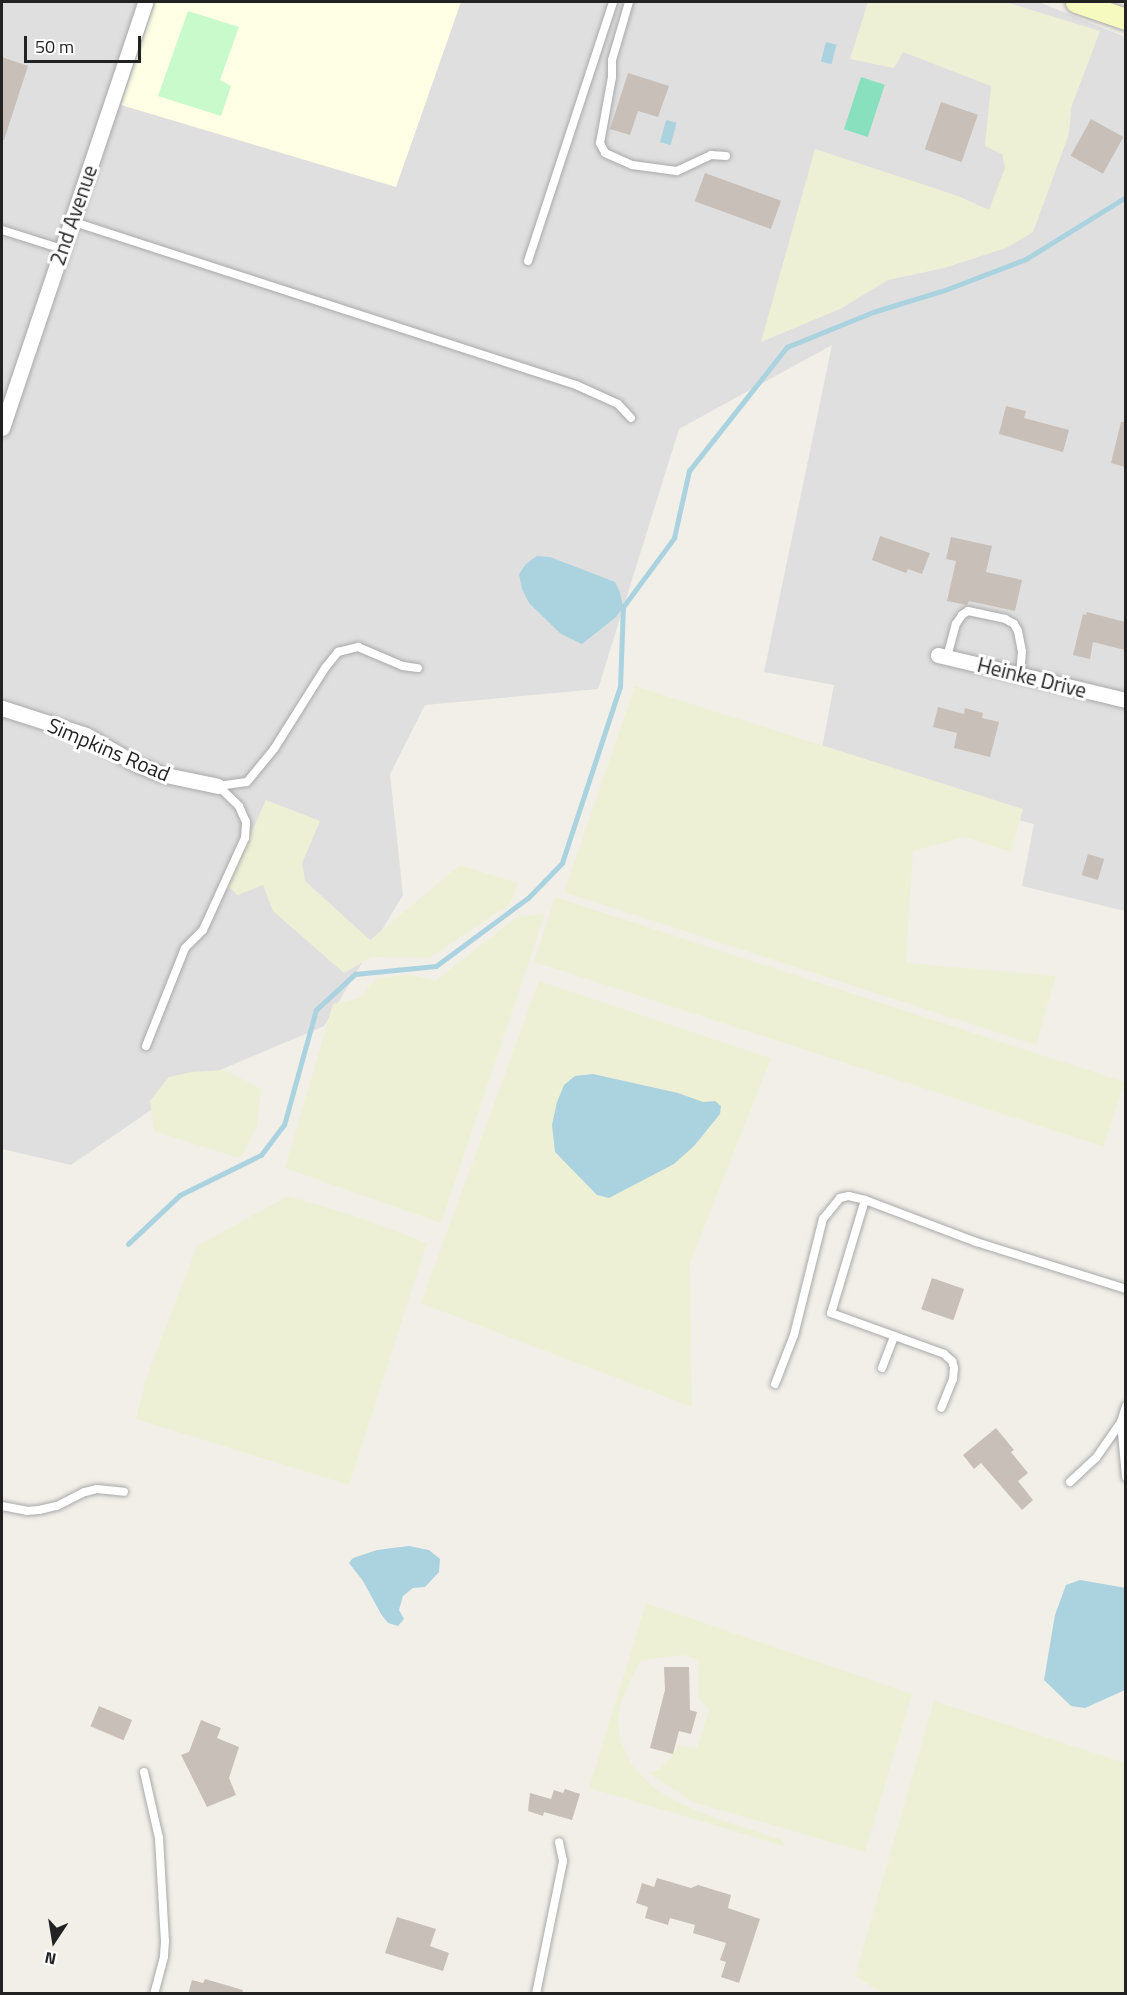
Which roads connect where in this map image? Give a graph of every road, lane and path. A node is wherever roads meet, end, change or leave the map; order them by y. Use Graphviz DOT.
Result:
graph roads {
  1 [pos="145,2"];
  2 [pos="613,2"];
  3 [pos="629,2"];
  4 [pos="1076,2"];
  5 [pos="1125,19"];
  6 [pos="726,156"];
  7 [pos="71,221"];
  8 [pos="2,230"];
  9 [pos="62,249"];
  10 [pos="528,261"];
  11 [pos="632,418"];
  12 [pos="2,428"];
  13 [pos="943,656"];
  14 [pos="418,668"];
  15 [pos="1020,674"];
  16 [pos="1125,700"];
  17 [pos="2,708"];
  18 [pos="218,786"];
  19 [pos="146,1046"];
  20 [pos="865,1200"];
  21 [pos="1125,1289"];
  22 [pos="894,1336"];
  23 [pos="882,1368"];
  24 [pos="776,1384"];
  25 [pos="1125,1406"];
  26 [pos="941,1408"];
  27 [pos="1121,1422"];
  28 [pos="1125,1477"];
  29 [pos="1070,1482"];
  30 [pos="124,1492"];
  31 [pos="2,1506"];
  32 [pos="144,1772"];
  33 [pos="559,1842"];
  34 [pos="154,1994"];
  35 [pos="536,1994"];
  1 -- 7 [label="street, 2nd Avenue"];
  2 -- 10 [label="lane"];
  3 -- 6 [label="lane"];
  4 -- 5 [label="street"];
  7 -- 9 [label="street, 2nd Avenue"];
  7 -- 11 [label="lane"];
  8 -- 9 [label="lane"];
  9 -- 12 [label="street, 2nd Avenue"];
  13 -- 15 [label="street, Heinke Drive"];
  13 -- 15 [label="lane"];
  14 -- 18 [label="lane"];
  15 -- 16 [label="street, Heinke Drive"];
  17 -- 18 [label="street, Simpkins Road"];
  18 -- 19 [label="lane"];
  20 -- 21 [label="lane"];
  20 -- 22 [label="lane"];
  20 -- 24 [label="lane"];
  22 -- 23 [label="lane"];
  22 -- 26 [label="lane"];
  25 -- 27 [label="lane"];
  27 -- 28 [label="lane"];
  27 -- 29 [label="lane"];
  30 -- 31 [label="lane"];
  32 -- 34 [label="lane"];
  33 -- 35 [label="lane"];
}
